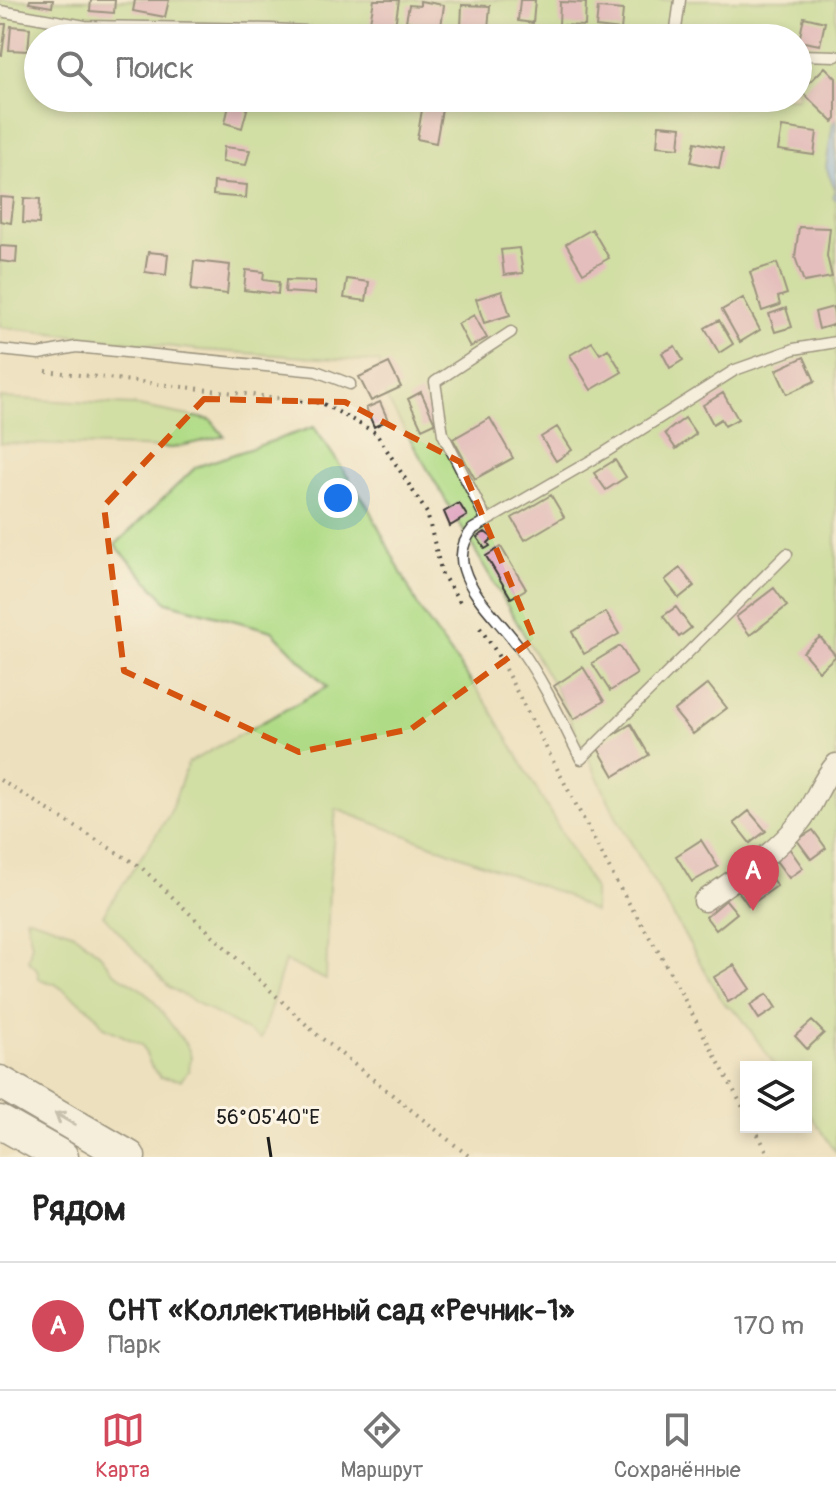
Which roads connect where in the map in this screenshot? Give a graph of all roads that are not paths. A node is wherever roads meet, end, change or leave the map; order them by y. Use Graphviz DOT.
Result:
graph roads {
  1 [pos="680,0"];
  2 [pos="0,11"];
  3 [pos="74,24"];
  4 [pos="676,24"];
  5 [pos="812,55"];
  6 [pos="836,56"];
  7 [pos="511,332"];
  8 [pos="836,342"];
  9 [pos="0,350"];
  10 [pos="350,384"];
  11 [pos="487,521"];
  12 [pos="787,554"];
  13 [pos="836,764"];
  14 [pos="704,901"];
  15 [pos="0,1082"];
  16 [pos="0,1122"];
  17 [pos="62,1157"];
  18 [pos="129,1157"];
  1 -- 4 [label="lane"];
  2 -- 3 [label="lane"];
  5 -- 6 [label="lane"];
  7 -- 11 [label="lane"];
  8 -- 11 [label="lane"];
  9 -- 10 [label="lane"];
  11 -- 12 [label="lane"];
  13 -- 14 [label="street"];
  18 -- 15 [label="main road, one-way"];
  16 -- 17 [label="main road"];
}
